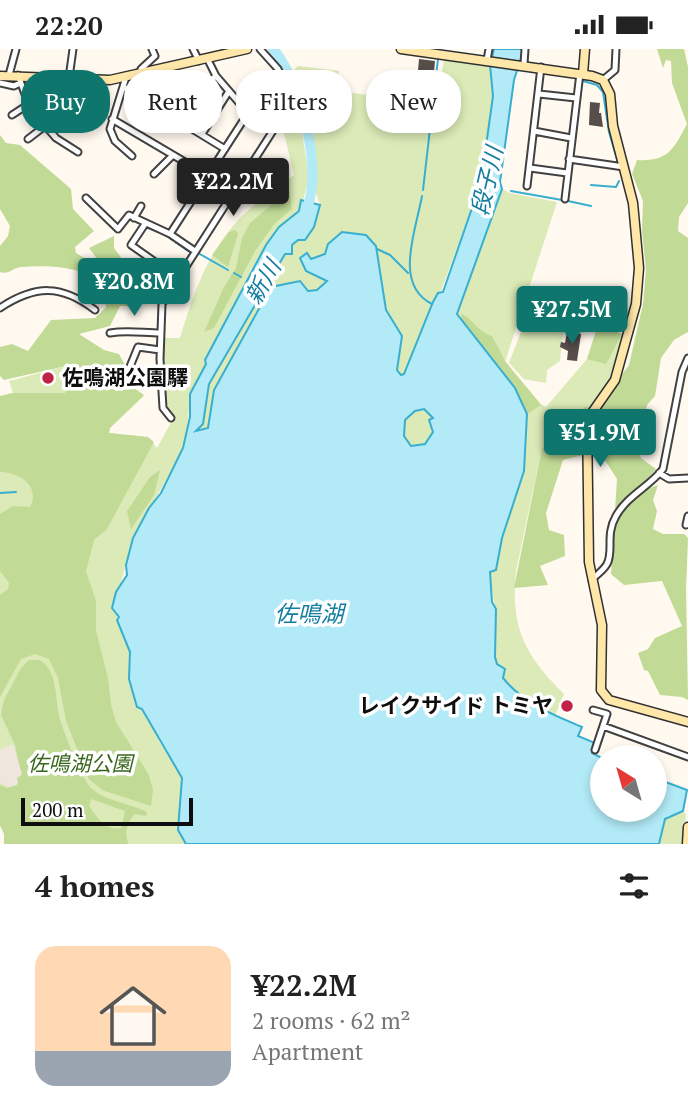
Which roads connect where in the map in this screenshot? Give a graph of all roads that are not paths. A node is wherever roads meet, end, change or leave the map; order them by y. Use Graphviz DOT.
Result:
graph roads {
  1 [pos="16,49"];
  2 [pos="73,49"];
  3 [pos="152,49"];
  4 [pos="193,49"];
  5 [pos="247,49"];
  6 [pos="260,49"];
  7 [pos="401,49"];
  8 [pos="489,49"];
  9 [pos="525,49"];
  10 [pos="586,49"];
  11 [pos="616,49"];
  12 [pos="488,60"];
  13 [pos="204,61"];
  14 [pos="523,64"];
  15 [pos="541,67"];
  16 [pos="70,70"];
  17 [pos="141,70"];
  18 [pos="164,70"];
  19 [pos="211,70"];
  20 [pos="278,70"];
  21 [pos="12,77"];
  22 [pos="580,77"];
  23 [pos="603,80"];
  24 [pos="0,83"];
  25 [pos="222,83"];
  26 [pos="124,90"];
  27 [pos="229,91"];
  28 [pos="538,94"];
  29 [pos="576,98"];
  30 [pos="21,109"];
  31 [pos="12,115"];
  32 [pos="112,119"];
  33 [pos="534,131"];
  34 [pos="36,133"];
  35 [pos="51,133"];
  36 [pos="271,133"];
  37 [pos="202,134"];
  38 [pos="571,138"];
  39 [pos="28,139"];
  40 [pos="225,149"];
  41 [pos="79,152"];
  42 [pos="132,156"];
  43 [pos="172,156"];
  44 [pos="569,159"];
  45 [pos="620,167"];
  46 [pos="530,168"];
  47 [pos="567,173"];
  48 [pos="154,174"];
  49 [pos="208,175"];
  50 [pos="527,186"];
  51 [pos="234,191"];
  52 [pos="86,198"];
  53 [pos="565,199"];
  54 [pos="141,206"];
  55 [pos="134,218"];
  56 [pos="145,224"];
  57 [pos="170,234"];
  58 [pos="195,251"];
  59 [pos="152,260"];
  60 [pos="142,274"];
  61 [pos="178,278"];
  62 [pos="0,308"];
  63 [pos="90,310"];
  64 [pos="110,333"];
  65 [pos="161,333"];
  66 [pos="160,350"];
  67 [pos="688,358"];
  68 [pos="130,369"];
  69 [pos="171,418"];
  70 [pos="659,473"];
  71 [pos="688,478"];
  72 [pos="688,516"];
  73 [pos="686,525"];
  74 [pos="592,580"];
  75 [pos="593,710"];
  76 [pos="688,722"];
  77 [pos="603,726"];
  78 [pos="597,745"];
  79 [pos="688,757"];
  80 [pos="688,827"];
  81 [pos="687,844"];
  1 -- 21 [label="street"];
  2 -- 16 [label="street"];
  3 -- 17 [label="street"];
  4 -- 13 [label="street"];
  5 -- 13 [label="street"];
  6 -- 20 [label="street"];
  7 -- 12 [label="street"];
  8 -- 12 [label="street"];
  9 -- 14 [label="street"];
  10 -- 22 [label="street"];
  11 -- 23 [label="street"];
  12 -- 14 [label="street"];
  13 -- 18 [label="street"];
  13 -- 19 [label="street"];
  14 -- 15 [label="street"];
  15 -- 22 [label="street"];
  15 -- 28 [label="street"];
  21 -- 24 [label="street"];
  22 -- 23 [label="street"];
  22 -- 29 [label="street"];
  23 -- 45 [label="street"];
  25 -- 27 [label="street"];
  26 -- 32 [label="street"];
  27 -- 37 [label="street"];
  27 -- 40 [label="street"];
  28 -- 29 [label="street"];
  28 -- 33 [label="street"];
  29 -- 38 [label="street"];
  30 -- 31 [label="street"];
  32 -- 42 [label="street"];
  32 -- 43 [label="street"];
  33 -- 38 [label="street"];
  33 -- 46 [label="street"];
  34 -- 39 [label="street"];
  35 -- 41 [label="street"];
  36 -- 51 [label="street"];
  37 -- 40 [label="street"];
  38 -- 44 [label="street"];
  40 -- 49 [label="street"];
  43 -- 48 [label="street"];
  43 -- 49 [label="street"];
  44 -- 45 [label="street"];
  44 -- 47 [label="street"];
  45 -- 74 [label="street"];
  46 -- 47 [label="street"];
  46 -- 50 [label="street"];
  47 -- 53 [label="street"];
  49 -- 51 [label="street"];
  49 -- 57 [label="street"];
  51 -- 58 [label="street"];
  52 -- 55 [label="street"];
  54 -- 55 [label="street"];
  55 -- 56 [label="street"];
  56 -- 57 [label="street"];
  56 -- 59 [label="street"];
  57 -- 58 [label="street"];
  58 -- 61 [label="street"];
  59 -- 60 [label="street"];
  59 -- 61 [label="street"];
  61 -- 65 [label="street"];
  62 -- 63 [label="street"];
  64 -- 65 [label="street"];
  65 -- 66 [label="street"];
  66 -- 68 [label="street"];
  66 -- 69 [label="street"];
  67 -- 70 [label="street"];
  70 -- 71 [label="street"];
  70 -- 74 [label="street"];
  72 -- 73 [label="street"];
  74 -- 76 [label="street"];
  75 -- 77 [label="street"];
  77 -- 78 [label="street"];
  77 -- 79 [label="street"];
  80 -- 81 [label="street"];
}
